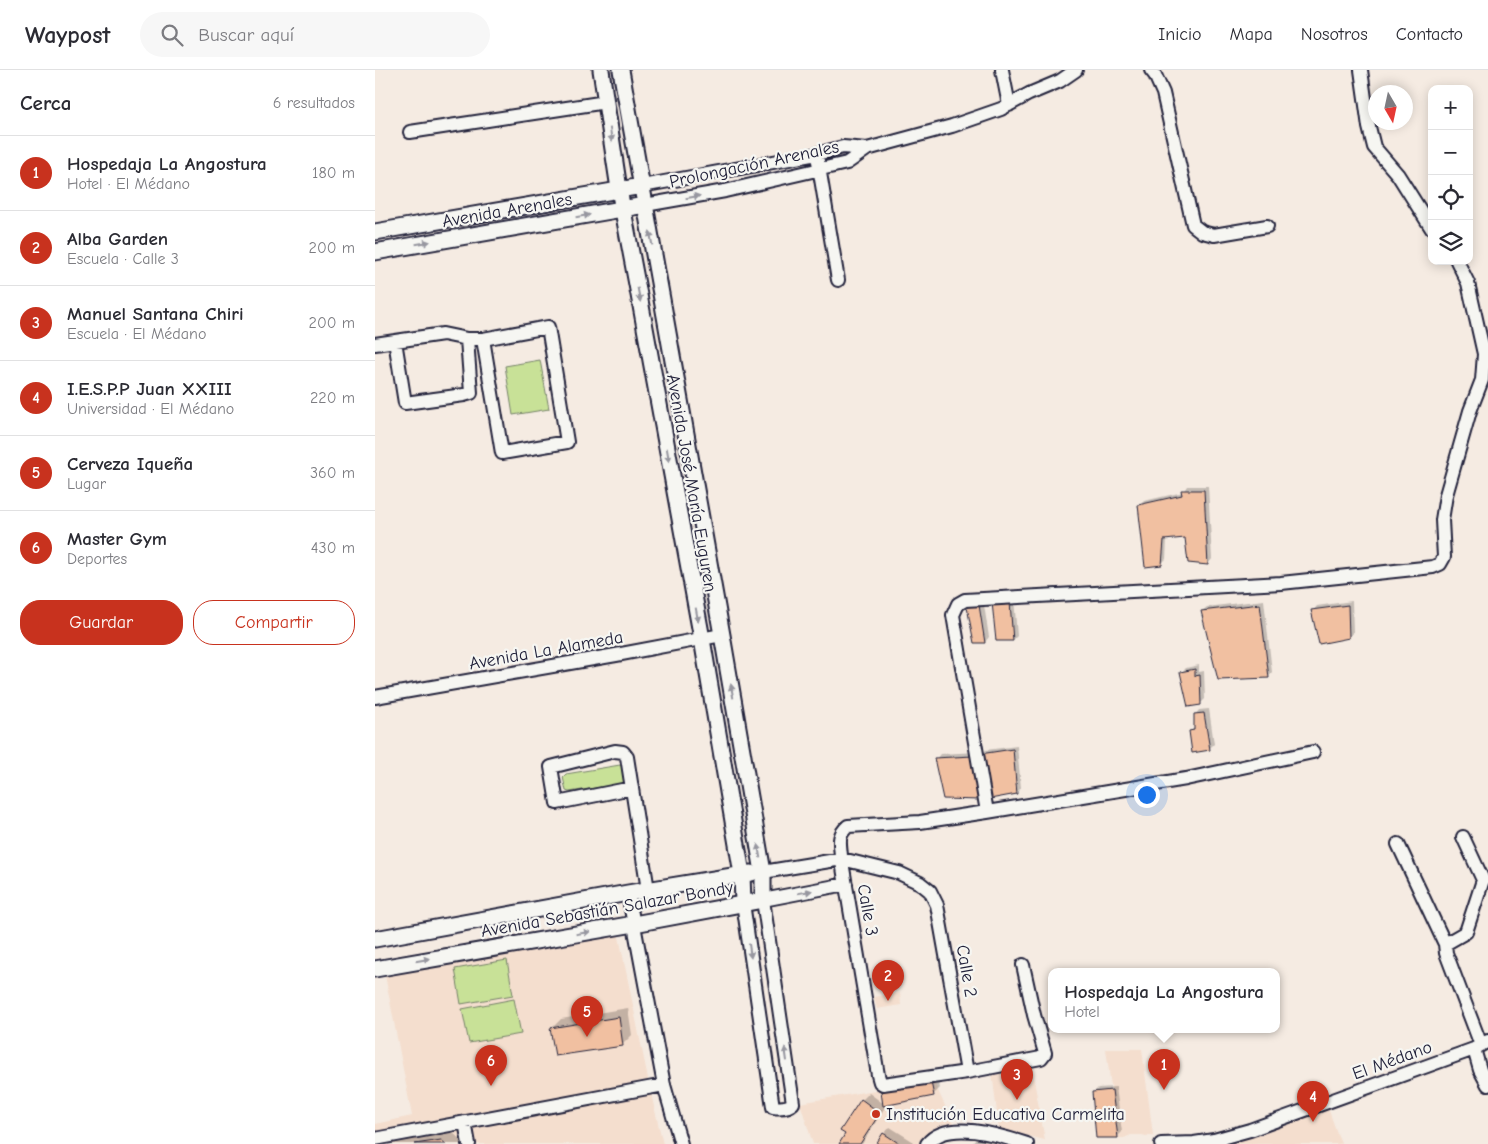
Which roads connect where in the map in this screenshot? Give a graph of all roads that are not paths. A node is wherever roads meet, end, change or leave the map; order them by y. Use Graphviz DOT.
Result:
graph roads {
  1 [pos="601,70"];
  2 [pos="621,70"];
  3 [pos="1002,70"];
  4 [pos="1076,70"];
  5 [pos="1151,70"];
  6 [pos="1361,70"];
  7 [pos="605,102"];
  8 [pos="1009,105"];
  9 [pos="410,132"];
  10 [pos="867,149"];
  11 [pos="817,154"];
  12 [pos="820,170"];
  13 [pos="641,186"];
  14 [pos="619,189"];
  15 [pos="645,205"];
  16 [pos="622,209"];
  17 [pos="1428,223"];
  18 [pos="1267,226"];
  19 [pos="375,232"];
  20 [pos="375,252"];
  21 [pos="1459,265"];
  22 [pos="839,280"];
  23 [pos="467,339"];
  24 [pos="483,339"];
  25 [pos="395,340"];
  26 [pos="375,344"];
  27 [pos="722,635"];
  28 [pos="702,640"];
  29 [pos="375,697"];
  30 [pos="1313,752"];
  31 [pos="631,788"];
  32 [pos="987,812"];
  33 [pos="1463,837"];
  34 [pos="1399,844"];
  35 [pos="842,859"];
  36 [pos="763,872"];
  37 [pos="742,874"];
  38 [pos="846,884"];
  39 [pos="649,890"];
  40 [pos="628,893"];
  41 [pos="763,900"];
  42 [pos="743,903"];
  43 [pos="634,924"];
  44 [pos="375,939"];
  45 [pos="1445,944"];
  46 [pos="1023,966"];
  47 [pos="375,969"];
  48 [pos="778,998"];
  49 [pos="758,1002"];
  50 [pos="1483,1043"];
  51 [pos="967,1072"];
  52 [pos="1488,1084"];
  53 [pos="664,1085"];
  54 [pos="465,1122"];
  55 [pos="375,1139"];
  56 [pos="469,1144"];
  57 [pos="681,1144"];
  58 [pos="927,1144"];
  59 [pos="1027,1144"];
  60 [pos="1161,1144"];
  1 -- 7 [label="street, Avenida José María Euguren"];
  2 -- 13 [label="street, Avenida José María Euguren"];
  3 -- 8 [label="street"];
  4 -- 8 [label="street, Prolongación Arenales"];
  5 -- 18 [label="street"];
  6 -- 17 [label="street"];
  7 -- 9 [label="street"];
  7 -- 14 [label="street, Avenida José María Euguren, one-way"];
  8 -- 10 [label="street, Prolongación Arenales"];
  10 -- 11 [label="street, Prolongación Arenales"];
  10 -- 12 [label="street, Prolongación Arenales"];
  11 -- 12 [label="street"];
  11 -- 13 [label="street, Prolongación Arenales"];
  15 -- 12 [label="street, Prolongación Arenales, one-way"];
  12 -- 22 [label="street"];
  13 -- 14 [label="street, Avenida Arenales"];
  13 -- 15 [label="street, Avenida José María Euguren"];
  14 -- 16 [label="street, Avenida José María Euguren"];
  14 -- 19 [label="street, Avenida Arenales"];
  15 -- 16 [label="street, Avenida Arenales"];
  27 -- 15 [label="street, Avenida José María Euguren, one-way"];
  20 -- 16 [label="street, Avenida Arenales, one-way"];
  16 -- 28 [label="street, Avenida José María Euguren, one-way"];
  21 -- 32 [label="street"];
  23 -- 24 [label="street"];
  23 -- 25 [label="street"];
  23 -- 25 [label="street"];
  24 -- 24 [label="street"];
  25 -- 26 [label="street"];
  27 -- 28 [label="street, Avenida La Alameda"];
  36 -- 27 [label="street, Avenida José María Euguren, one-way"];
  28 -- 29 [label="street, Avenida La Alameda"];
  28 -- 37 [label="street, Avenida José María Euguren"];
  30 -- 32 [label="street, Calle 3"];
  31 -- 31 [label="street"];
  31 -- 39 [label="street"];
  32 -- 35 [label="street, Calle 3"];
  33 -- 45 [label="street"];
  34 -- 45 [label="street"];
  35 -- 36 [label="street, Avenida Sebastián Salazar Bondy"];
  35 -- 38 [label="street, Calle 3"];
  35 -- 51 [label="street, Calle 2"];
  36 -- 37 [label="street, Avenida Sebastián Salazar Bondy"];
  36 -- 41 [label="street, Avenida José María Euguren"];
  37 -- 39 [label="street, Avenida Sebastián Salazar Bondy"];
  37 -- 42 [label="street, Avenida José María Euguren"];
  41 -- 38 [label="street, Avenida Sebastián Salazar Bondy, one-way"];
  38 -- 51 [label="street, Calle 3"];
  39 -- 40 [label="street, Avenida Sebastián Salazar Bondy"];
  40 -- 43 [label="street"];
  40 -- 44 [label="street, Avenida Sebastián Salazar Bondy"];
  41 -- 42 [label="street, Avenida Sebastián Salazar Bondy"];
  41 -- 48 [label="street"];
  42 -- 43 [label="street, Avenida Sebastián Salazar Bondy"];
  42 -- 49 [label="street, one-way"];
  47 -- 43 [label="street, Avenida Sebastián Salazar Bondy, one-way"];
  43 -- 53 [label="street"];
  45 -- 50 [label="street"];
  46 -- 51 [label="street"];
  48 -- 49 [label="street"];
  49 -- 48 [label="street, one-way"];
  50 -- 52 [label="street"];
  50 -- 60 [label="street, El Médano"];
  53 -- 54 [label="street"];
  53 -- 57 [label="street"];
  54 -- 55 [label="street"];
  54 -- 56 [label="street"];
  58 -- 59 [label="street"];
}
